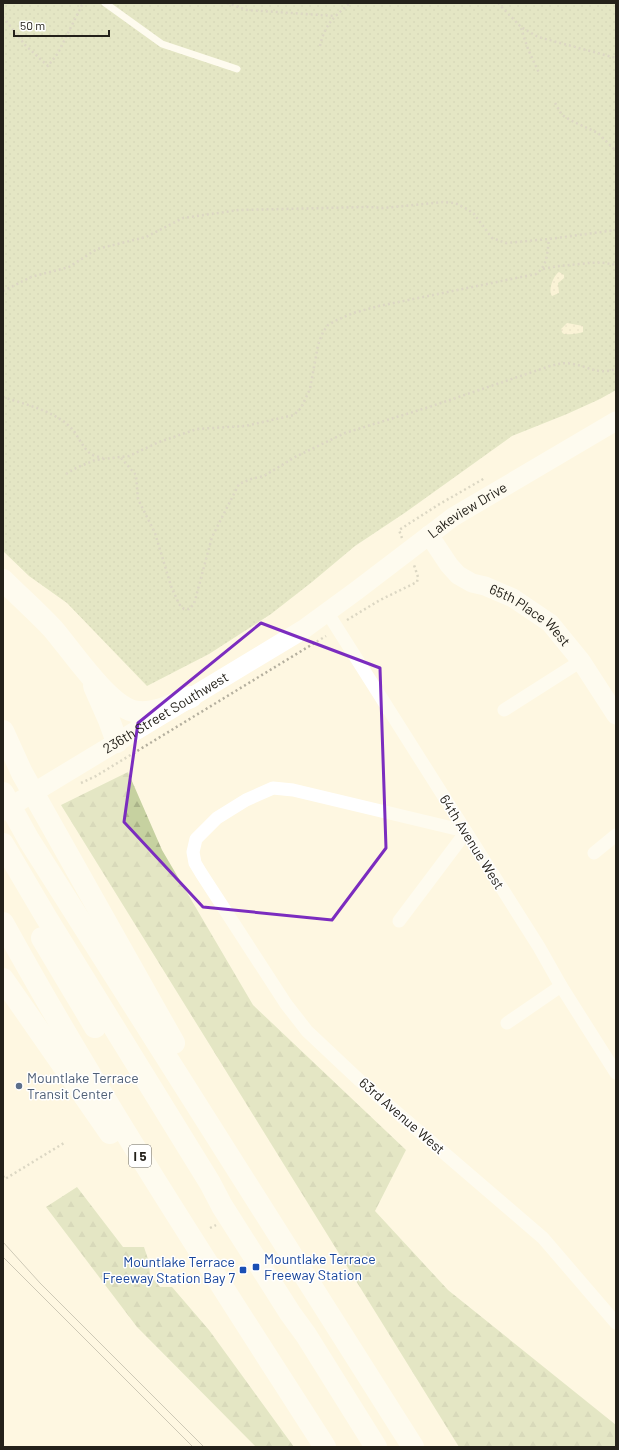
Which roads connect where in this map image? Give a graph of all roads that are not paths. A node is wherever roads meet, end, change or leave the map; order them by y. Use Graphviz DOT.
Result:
graph roads {
  1 [pos="105,3"];
  2 [pos="237,69"];
  3 [pos="616,421"];
  4 [pos="429,534"];
  5 [pos="8,585"];
  6 [pos="327,612"];
  7 [pos="581,661"];
  8 [pos="87,672"];
  9 [pos="191,697"];
  10 [pos="504,710"];
  11 [pos="616,715"];
  12 [pos="3,732"];
  13 [pos="117,742"];
  14 [pos="3,793"];
  15 [pos="3,811"];
  16 [pos="465,831"];
  17 [pos="616,835"];
  18 [pos="3,844"];
  19 [pos="594,853"];
  20 [pos="3,871"];
  21 [pos="399,921"];
  22 [pos="3,923"];
  23 [pos="3,979"];
  24 [pos="562,986"];
  25 [pos="507,1023"];
  26 [pos="616,1073"];
  27 [pos="230,1159"];
  28 [pos="616,1323"];
  29 [pos="285,1384"];
  30 [pos="325,1447"];
  31 [pos="361,1447"];
  32 [pos="376,1447"];
  33 [pos="413,1447"];
  1 -- 2 [label="lane"];
  3 -- 4 [label="street, Lakeview Drive"];
  4 -- 6 [label="street, Lakeview Drive"];
  4 -- 7 [label="street, 65th Place West"];
  5 -- 8 [label="highway"];
  6 -- 9 [label="street, 236th Street Southwest"];
  6 -- 16 [label="street, 64th Avenue West"];
  7 -- 10 [label="street"];
  7 -- 11 [label="street, 65th Place West"];
  8 -- 9 [label="highway"];
  8 -- 13 [label="highway"];
  9 -- 13 [label="street, 236th Street Southwest"];
  12 -- 27 [label="highway"];
  13 -- 15 [label="street, 236th Street Southwest"];
  14 -- 27 [label="highway"];
  16 -- 21 [label="street"];
  16 -- 24 [label="street, 64th Avenue West"];
  16 -- 28 [label="street, 63rd Avenue West"];
  17 -- 19 [label="street"];
  18 -- 32 [label="highway"];
  20 -- 31 [label="highway"];
  22 -- 29 [label="highway, I 5"];
  23 -- 29 [label="highway"];
  24 -- 25 [label="street"];
  24 -- 26 [label="street, 64th Avenue West"];
  27 -- 33 [label="highway"];
  29 -- 30 [label="highway, I 5"];
}
